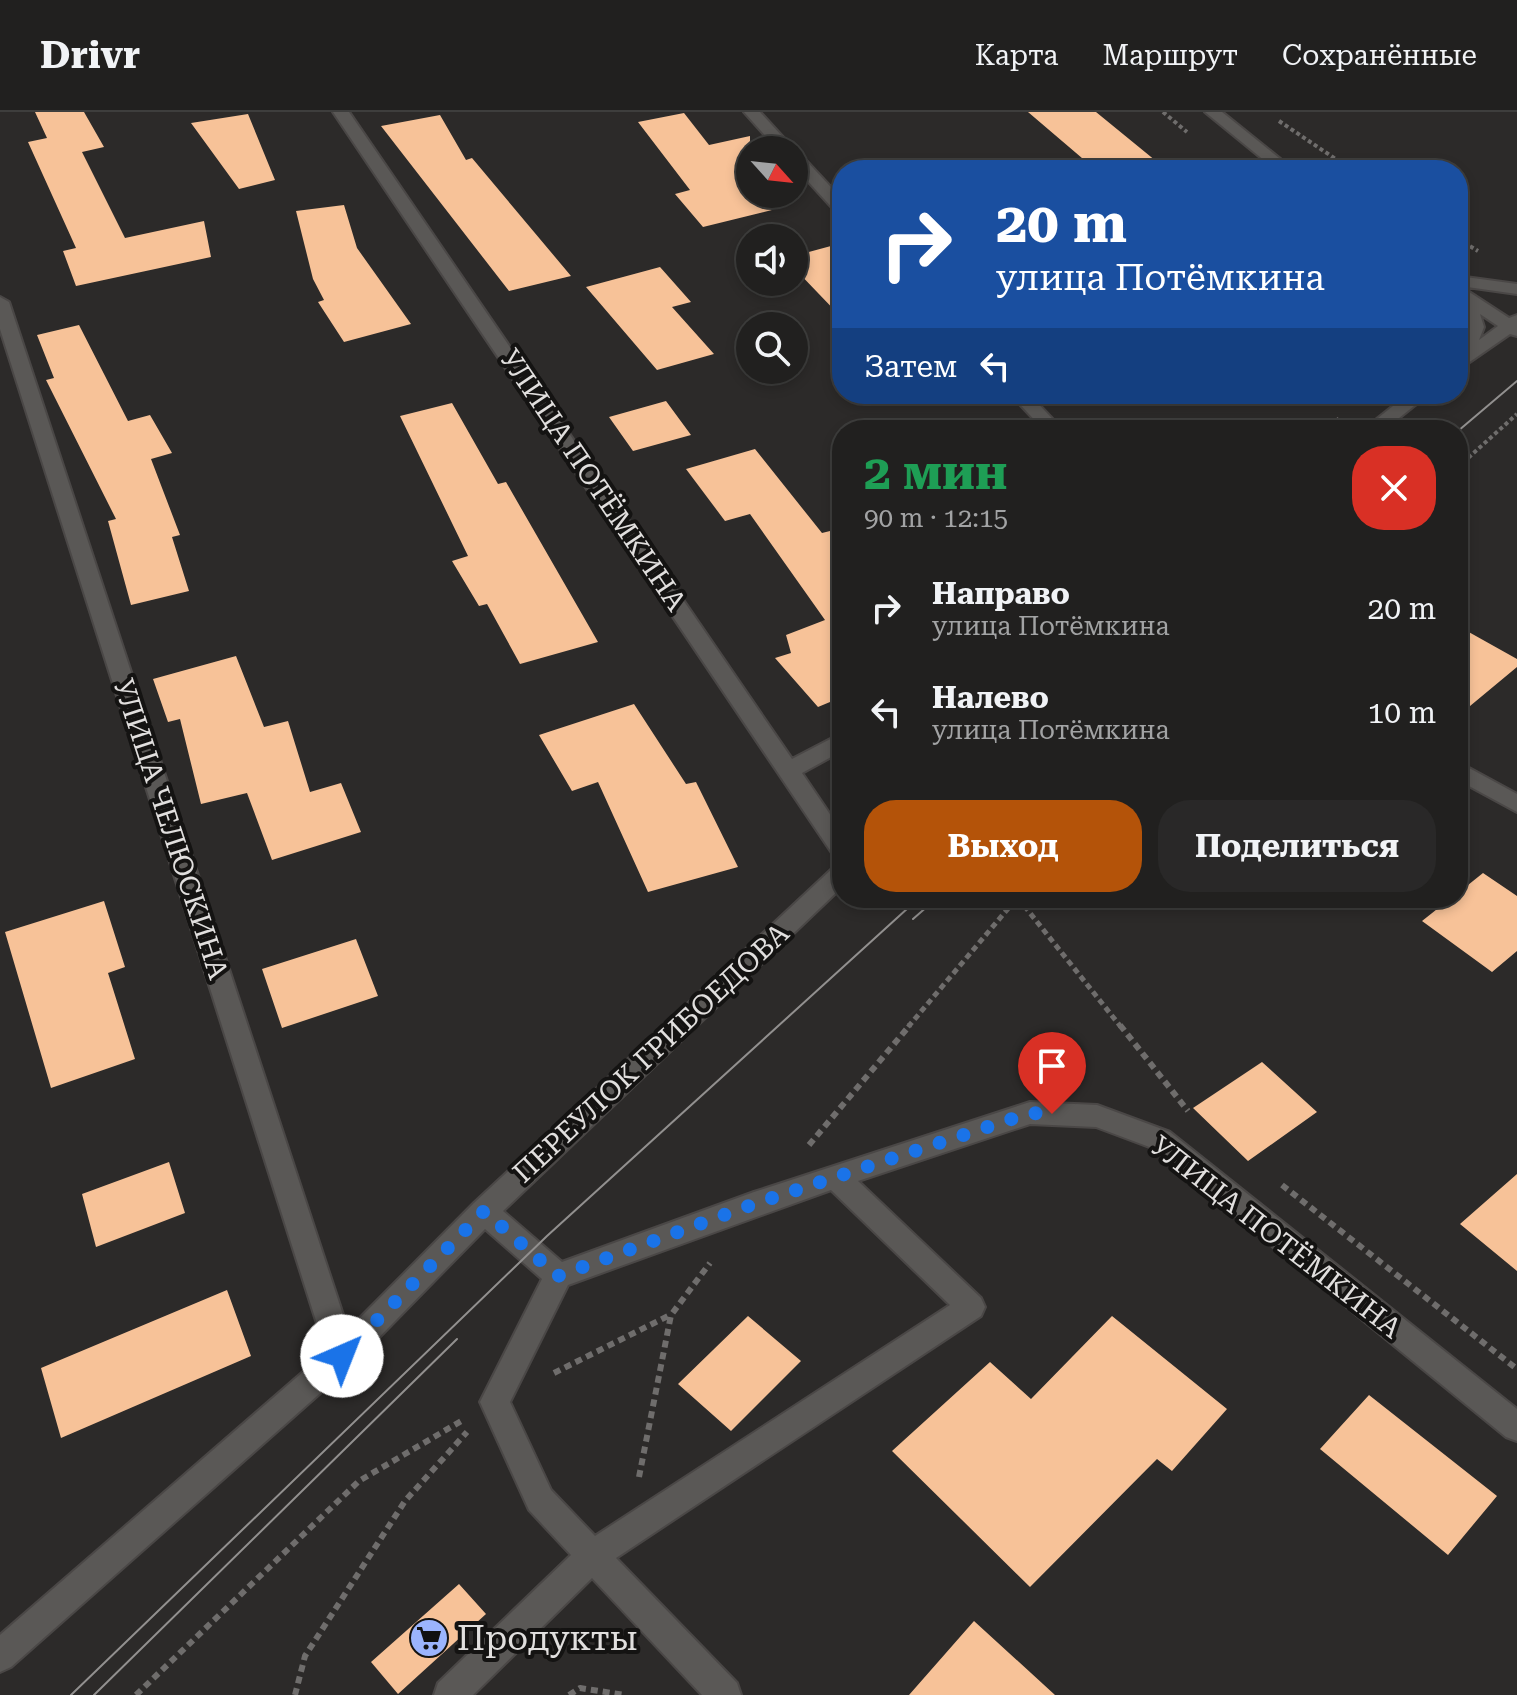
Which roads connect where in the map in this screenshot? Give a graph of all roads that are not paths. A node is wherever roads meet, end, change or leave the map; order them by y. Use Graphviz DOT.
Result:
graph roads {
  1 [pos="341,112"];
  2 [pos="752,112"];
  3 [pos="1213,112"];
  4 [pos="774,136"];
  5 [pos="1273,160"];
  6 [pos="808,172"];
  7 [pos="832,198"];
  8 [pos="1468,289"];
  9 [pos="1517,289"];
  10 [pos="1468,294"];
  11 [pos="0,302"];
  12 [pos="1468,308"];
  13 [pos="1514,326"];
  14 [pos="1468,344"];
  15 [pos="1468,357"];
  16 [pos="1029,404"];
  17 [pos="1407,404"];
  18 [pos="1044,420"];
  19 [pos="1385,420"];
  20 [pos="832,746"];
  21 [pos="789,770"];
  22 [pos="1468,776"];
  23 [pos="1517,804"];
  24 [pos="832,835"];
  25 [pos="832,882"];
  26 [pos="835,1177"];
  27 [pos="484,1211"];
  28 [pos="558,1276"];
  29 [pos="342,1356"];
  30 [pos="1517,1427"];
  31 [pos="593,1555"];
  32 [pos="0,1656"];
  33 [pos="450,1695"];
  34 [pos="725,1695"];
  1 -- 21 [label="street, УЛИЦА ПОТЁМКИНА"];
  2 -- 4 [label="street"];
  3 -- 5 [label="street"];
  6 -- 7 [label="street"];
  8 -- 9 [label="street"];
  10 -- 13 [label="street"];
  11 -- 29 [label="street, УЛИЦА ЧЕЛЮСКИНА"];
  12 -- 14 [label="street"];
  13 -- 15 [label="street"];
  16 -- 18 [label="street"];
  17 -- 19 [label="street"];
  20 -- 21 [label="street"];
  21 -- 24 [label="street, УЛИЦА ПОТЁМКИНА"];
  22 -- 23 [label="street"];
  25 -- 27 [label="street, ПЕРЕУЛОК ГРИБОЕДОВА"];
  26 -- 28 [label="street, УЛИЦА ПОТЁМКИНА"];
  26 -- 30 [label="street, УЛИЦА ПОТЁМКИНА"];
  26 -- 31 [label="street"];
  27 -- 28 [label="street"];
  27 -- 29 [label="street, ПЕРЕУЛОК ГРИБОЕДОВА"];
  28 -- 31 [label="street"];
  29 -- 32 [label="street, ПЕРЕУЛОК ГРИБОЕДОВА"];
  31 -- 33 [label="street"];
  31 -- 34 [label="street"];
}
